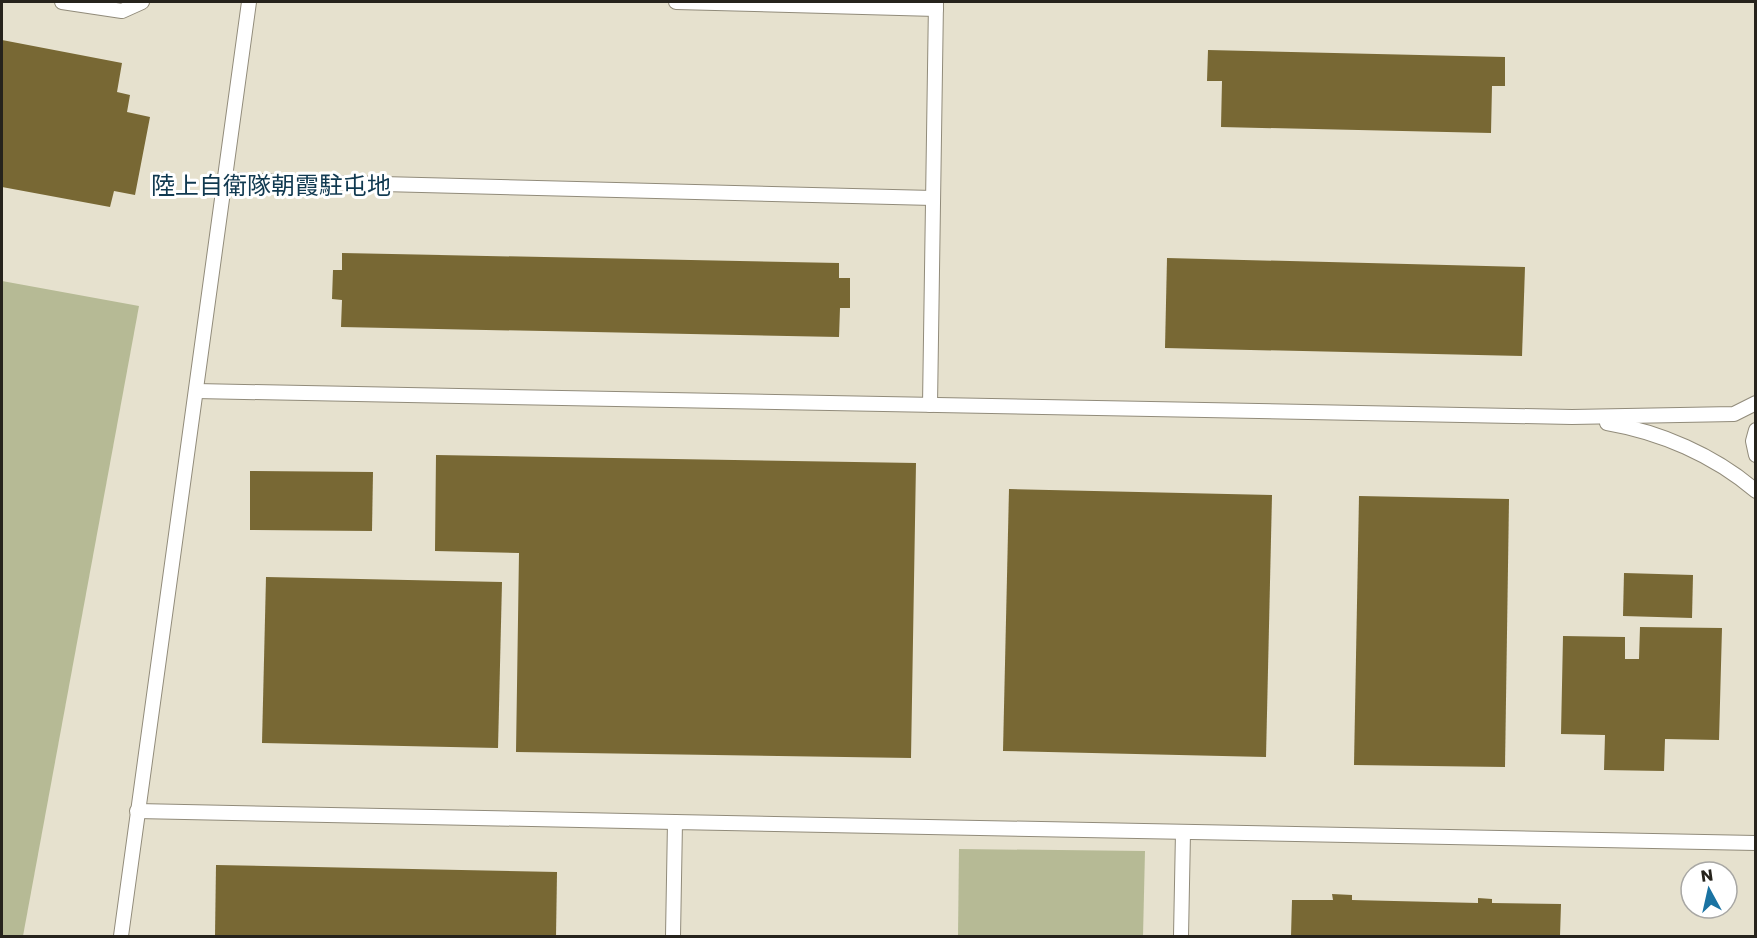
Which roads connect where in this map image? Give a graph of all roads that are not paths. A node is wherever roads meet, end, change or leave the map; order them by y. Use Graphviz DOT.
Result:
graph roads {
  1 [pos="62,2"];
  2 [pos="141,2"];
  3 [pos="249,2"];
  4 [pos="676,2"];
  5 [pos="936,5"];
  6 [pos="225,180"];
  7 [pos="933,198"];
  8 [pos="196,391"];
  9 [pos="1755,403"];
  10 [pos="930,405"];
  11 [pos="1572,417"];
  12 [pos="1755,430"];
  13 [pos="1755,455"];
  14 [pos="1755,491"];
  15 [pos="137,811"];
  16 [pos="675,822"];
  17 [pos="1183,832"];
  18 [pos="1755,843"];
  19 [pos="121,936"];
  20 [pos="673,936"];
  21 [pos="1181,936"];
  1 -- 2 [label="lane"];
  3 -- 6 [label="lane"];
  4 -- 5 [label="lane"];
  5 -- 7 [label="lane"];
  6 -- 7 [label="lane"];
  6 -- 8 [label="lane"];
  7 -- 10 [label="lane"];
  8 -- 10 [label="lane"];
  8 -- 15 [label="lane"];
  9 -- 11 [label="lane"];
  10 -- 11 [label="lane"];
  11 -- 14 [label="lane"];
  12 -- 13 [label="lane"];
  15 -- 16 [label="lane"];
  15 -- 19 [label="lane"];
  16 -- 17 [label="lane"];
  16 -- 20 [label="lane"];
  17 -- 18 [label="lane"];
  17 -- 21 [label="lane"];
}
